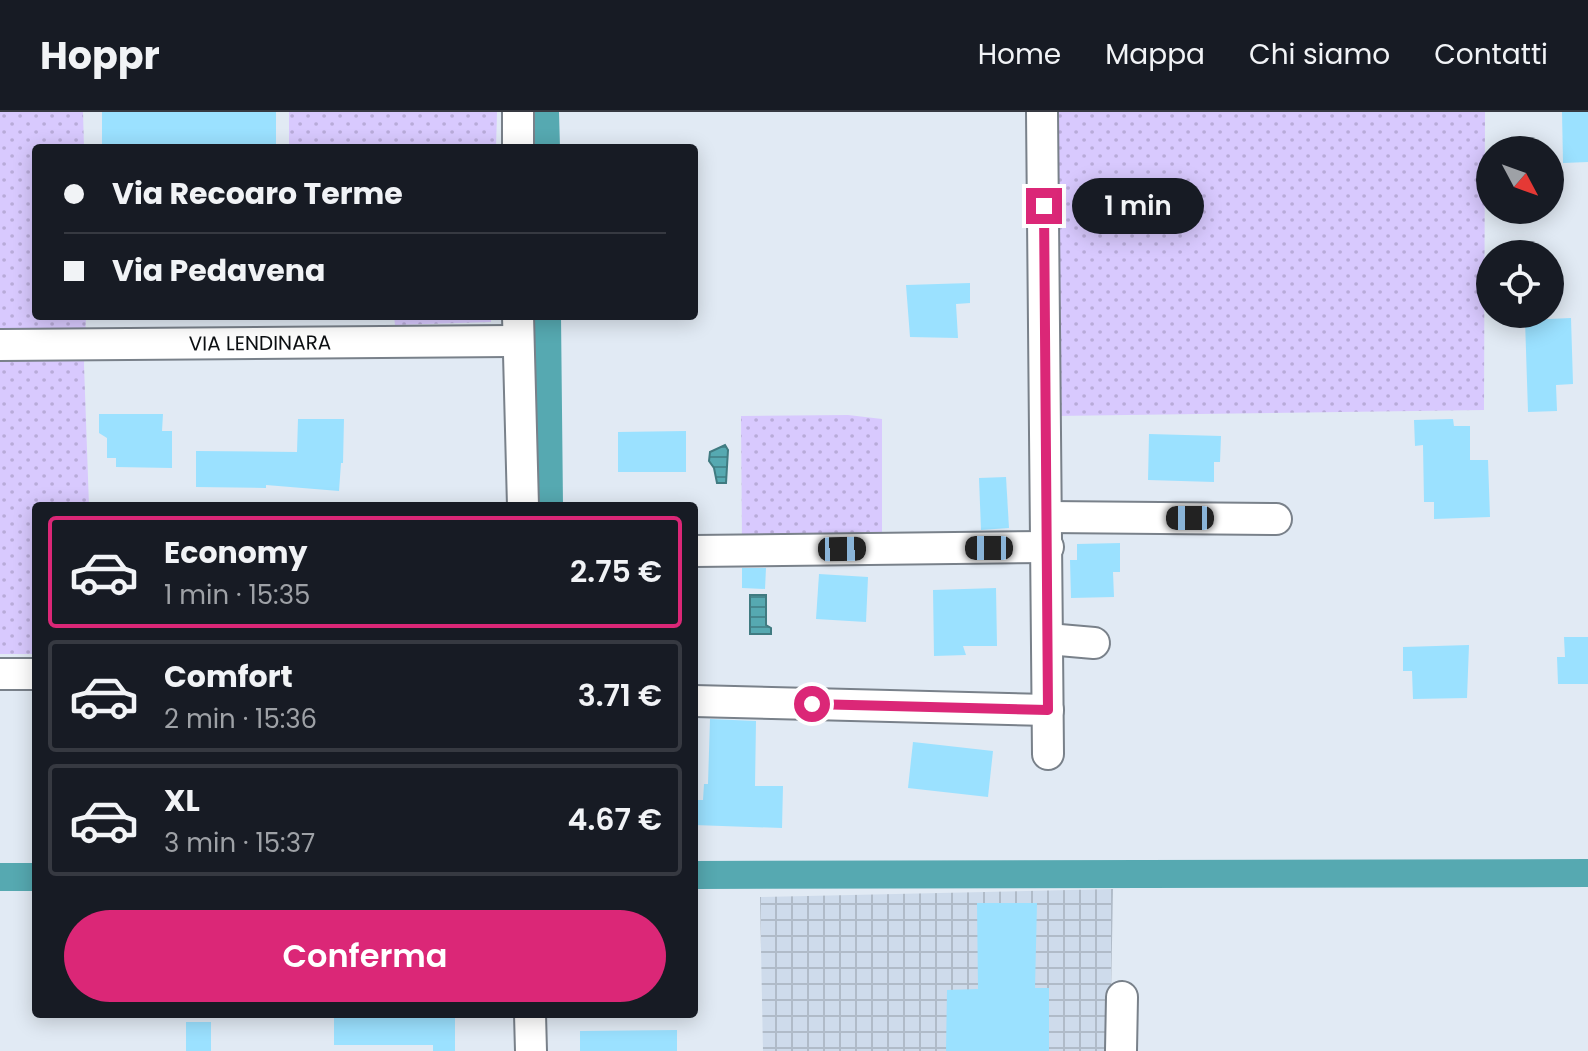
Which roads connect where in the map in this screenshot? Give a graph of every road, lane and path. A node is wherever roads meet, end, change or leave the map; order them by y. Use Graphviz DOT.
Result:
graph roads {
  1 [pos="518,112"];
  2 [pos="1042,112"];
  3 [pos="518,144"];
  4 [pos="518,328"];
  5 [pos="0,345"];
  6 [pos="523,502"];
  7 [pos="1276,519"];
  8 [pos="1048,532"];
  9 [pos="698,551"];
  10 [pos="1048,639"];
  11 [pos="1094,643"];
  12 [pos="0,674"];
  13 [pos="32,674"];
  14 [pos="698,701"];
  15 [pos="1048,710"];
  16 [pos="1048,754"];
  17 [pos="1122,997"];
  18 [pos="530,1018"];
  19 [pos="531,1051"];
  20 [pos="1121,1051"];
  1 -- 3 [label="street"];
  2 -- 8 [label="street"];
  4 -- 5 [label="street, VIA LENDINARA"];
  4 -- 6 [label="street"];
  7 -- 8 [label="street"];
  8 -- 9 [label="street"];
  8 -- 10 [label="street"];
  10 -- 11 [label="street"];
  10 -- 15 [label="street"];
  12 -- 13 [label="street"];
  14 -- 15 [label="street"];
  15 -- 16 [label="street"];
  17 -- 20 [label="street"];
  18 -- 19 [label="street"];
}
